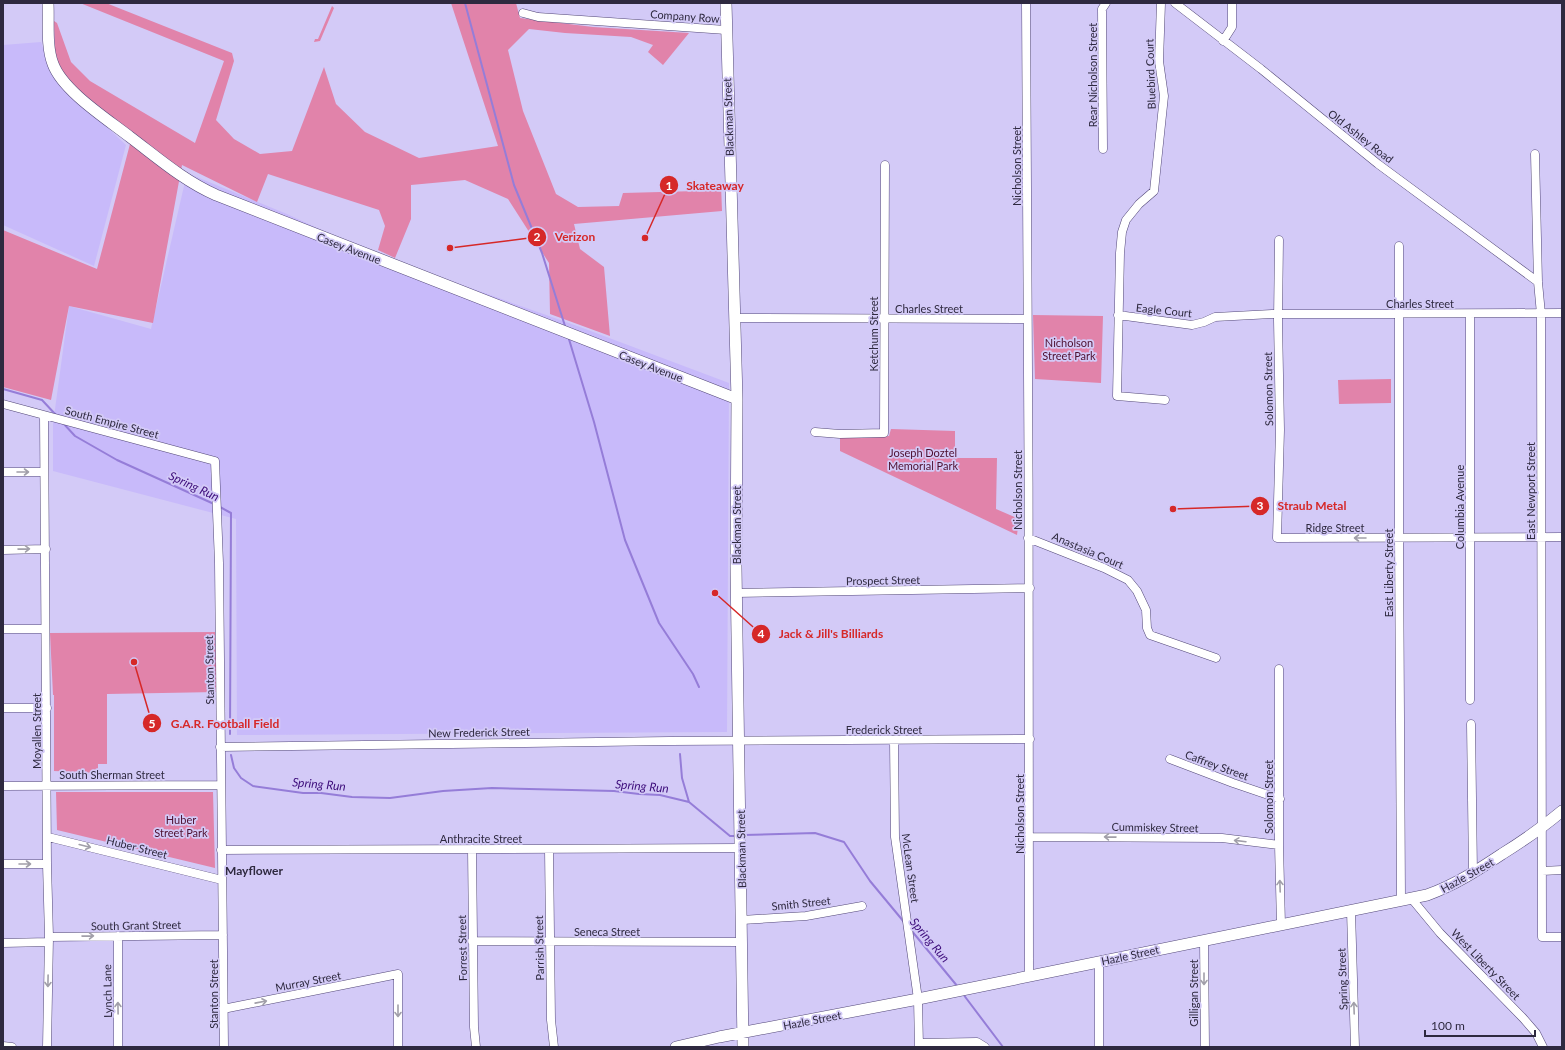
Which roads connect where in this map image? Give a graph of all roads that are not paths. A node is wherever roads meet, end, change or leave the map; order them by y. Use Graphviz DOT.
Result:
graph roads {
  1 [pos="48,3"];
  2 [pos="726,3"];
  3 [pos="1026,3"];
  4 [pos="1106,3"];
  5 [pos="1160,3"];
  6 [pos="1175,3"];
  7 [pos="1232,3"];
  8 [pos="523,12"];
  9 [pos="726,30"];
  10 [pos="1223,41"];
  11 [pos="1103,148"];
  12 [pos="1535,154"];
  13 [pos="885,165"];
  14 [pos="1279,240"];
  15 [pos="1399,246"];
  16 [pos="1538,282"];
  17 [pos="1562,313"];
  18 [pos="1278,314"];
  19 [pos="1470,314"];
  20 [pos="1540,314"];
  21 [pos="1118,315"];
  22 [pos="1398,315"];
  23 [pos="734,318"];
  24 [pos="884,318"];
  25 [pos="1027,319"];
  26 [pos="737,399"];
  27 [pos="1165,400"];
  28 [pos="3,404"];
  29 [pos="44,416"];
  30 [pos="814,432"];
  31 [pos="215,461"];
  32 [pos="3,472"];
  33 [pos="44,472"];
  34 [pos="1470,536"];
  35 [pos="1399,537"];
  36 [pos="1541,537"];
  37 [pos="1562,537"];
  38 [pos="1028,538"];
  39 [pos="1277,538"];
  40 [pos="46,549"];
  41 [pos="3,550"];
  42 [pos="1030,588"];
  43 [pos="736,593"];
  44 [pos="3,629"];
  45 [pos="45,629"];
  46 [pos="1216,658"];
  47 [pos="1279,669"];
  48 [pos="1470,700"];
  49 [pos="3,708"];
  50 [pos="47,708"];
  51 [pos="1471,724"];
  52 [pos="1030,739"];
  53 [pos="894,740"];
  54 [pos="738,741"];
  55 [pos="220,747"];
  56 [pos="1170,759"];
  57 [pos="221,785"];
  58 [pos="3,786"];
  59 [pos="47,786"];
  60 [pos="1280,799"];
  61 [pos="1562,811"];
  62 [pos="1542,828"];
  63 [pos="48,837"];
  64 [pos="1030,837"];
  65 [pos="740,839"];
  66 [pos="1279,845"];
  67 [pos="472,849"];
  68 [pos="550,849"];
  69 [pos="221,850"];
  70 [pos="3,864"];
  71 [pos="47,864"];
  72 [pos="1562,870"];
  73 [pos="1542,871"];
  74 [pos="1473,873"];
  75 [pos="222,880"];
  76 [pos="1406,898"];
  77 [pos="862,906"];
  78 [pos="1351,910"];
  79 [pos="742,920"];
  80 [pos="1281,925"];
  81 [pos="223,935"];
  82 [pos="118,936"];
  83 [pos="1562,937"];
  84 [pos="49,940"];
  85 [pos="1204,940"];
  86 [pos="472,941"];
  87 [pos="550,942"];
  88 [pos="742,942"];
  89 [pos="3,943"];
  90 [pos="1099,962"];
  91 [pos="1029,976"];
  92 [pos="918,999"];
  93 [pos="223,1009"];
  94 [pos="742,1033"];
  95 [pos="919,1045"];
  96 [pos="3,1046"];
  97 [pos="12,1047"];
  98 [pos="47,1047"];
  99 [pos="118,1047"];
  100 [pos="224,1047"];
  101 [pos="398,1047"];
  102 [pos="476,1047"];
  103 [pos="554,1047"];
  104 [pos="676,1047"];
  105 [pos="743,1047"];
  106 [pos="985,1047"];
  107 [pos="1099,1047"];
  108 [pos="1205,1047"];
  109 [pos="1355,1047"];
  110 [pos="1543,1047"];
  1 -- 26 [label="main road, Casey Avenue"];
  2 -- 9 [label="main road, Blackman Street"];
  3 -- 25 [label="street, Nicholson Street"];
  4 -- 11 [label="street, Rear Nicholson Street"];
  5 -- 21 [label="street, Bluebird Court"];
  6 -- 10 [label="street, Old Ashley Road"];
  7 -- 10 [label="street"];
  8 -- 9 [label="street, Company Row"];
  9 -- 23 [label="main road, Blackman Street"];
  10 -- 16 [label="street, Old Ashley Road"];
  12 -- 16 [label="street, East Newport Street"];
  13 -- 24 [label="street, Ketchum Street"];
  14 -- 18 [label="street, Solomon Street"];
  15 -- 22 [label="street, East Liberty Street"];
  16 -- 20 [label="street, East Newport Street"];
  17 -- 20 [label="street, Charles Street"];
  18 -- 21 [label="street, Eagle Court"];
  18 -- 22 [label="street, Charles Street"];
  18 -- 39 [label="street, Solomon Street"];
  19 -- 20 [label="street, Charles Street"];
  19 -- 22 [label="street, Charles Street"];
  19 -- 34 [label="street, Columbia Avenue"];
  20 -- 36 [label="street, East Newport Street"];
  21 -- 27 [label="street"];
  22 -- 35 [label="street, East Liberty Street"];
  23 -- 24 [label="street, Charles Street"];
  23 -- 26 [label="main road, Blackman Street"];
  24 -- 25 [label="street, Charles Street"];
  24 -- 30 [label="street, Ketchum Street"];
  25 -- 38 [label="street, Nicholson Street"];
  26 -- 43 [label="main road, Blackman Street"];
  28 -- 29 [label="street, South Empire Street"];
  29 -- 31 [label="street, South Empire Street"];
  29 -- 33 [label="street, Moyallen Street"];
  31 -- 55 [label="street, Stanton Street"];
  32 -- 33 [label="street, one-way"];
  33 -- 40 [label="street, Moyallen Street"];
  34 -- 35 [label="street, Ridge Street"];
  34 -- 36 [label="street, Ridge Street"];
  34 -- 48 [label="street, Columbia Avenue"];
  35 -- 39 [label="street, Ridge Street, one-way"];
  35 -- 76 [label="street, East Liberty Street"];
  36 -- 37 [label="street, Ridge Street"];
  36 -- 62 [label="street, East Newport Street"];
  38 -- 42 [label="street, Nicholson Street"];
  38 -- 46 [label="street, Anastasia Court"];
  41 -- 40 [label="street, one-way"];
  40 -- 45 [label="street, Moyallen Street"];
  42 -- 43 [label="street, Prospect Street"];
  42 -- 52 [label="street, Nicholson Street"];
  43 -- 54 [label="main road, Blackman Street"];
  44 -- 45 [label="street"];
  45 -- 50 [label="street, Moyallen Street"];
  47 -- 60 [label="street, Solomon Street"];
  49 -- 50 [label="street"];
  50 -- 59 [label="street, Moyallen Street"];
  51 -- 74 [label="street"];
  52 -- 53 [label="street, Frederick Street"];
  52 -- 64 [label="street, Nicholson Street"];
  53 -- 54 [label="street, Frederick Street"];
  53 -- 92 [label="street, McLean Street"];
  54 -- 55 [label="street, New Frederick Street"];
  54 -- 65 [label="main road, Blackman Street"];
  55 -- 57 [label="street, Stanton Street"];
  56 -- 60 [label="street, Caffrey Street"];
  57 -- 59 [label="street, South Sherman Street"];
  57 -- 69 [label="street, Stanton Street"];
  58 -- 59 [label="street, South Sherman Street"];
  59 -- 63 [label="street, Moyallen Street"];
  60 -- 66 [label="street, Solomon Street"];
  61 -- 62 [label="main road, Hazle Street"];
  62 -- 73 [label="street, East Newport Street"];
  62 -- 74 [label="main road, Hazle Street"];
  63 -- 71 [label="street, Moyallen Street"];
  63 -- 75 [label="street, Huber Street, one-way"];
  66 -- 64 [label="street, Cummiskey Street, one-way"];
  64 -- 91 [label="street, Nicholson Street"];
  65 -- 68 [label="street, Anthracite Street"];
  65 -- 79 [label="main road, Blackman Street"];
  80 -- 66 [label="street, Solomon Street, one-way"];
  67 -- 68 [label="street, Anthracite Street"];
  67 -- 69 [label="street, Anthracite Street"];
  67 -- 86 [label="street, Forrest Street"];
  68 -- 87 [label="street, Parrish Street"];
  69 -- 75 [label="street, Stanton Street"];
  70 -- 71 [label="street, one-way"];
  71 -- 84 [label="street, Moyallen Street"];
  72 -- 73 [label="street"];
  73 -- 83 [label="street, East Newport Street"];
  74 -- 76 [label="main road, Hazle Street"];
  75 -- 81 [label="street, Stanton Street"];
  76 -- 78 [label="main road, Hazle Street"];
  76 -- 110 [label="street, West Liberty Street"];
  77 -- 79 [label="street, Smith Street"];
  78 -- 80 [label="main road, Hazle Street"];
  109 -- 78 [label="street, Spring Street, one-way"];
  79 -- 88 [label="main road, Blackman Street"];
  80 -- 85 [label="main road, Hazle Street"];
  81 -- 82 [label="street, South Grant Street"];
  81 -- 93 [label="street, Stanton Street"];
  84 -- 82 [label="street, South Grant Street, one-way"];
  99 -- 82 [label="street, Lynch Lane, one-way"];
  84 -- 89 [label="street, South Grant Street"];
  84 -- 98 [label="street, Moyallen Street, one-way"];
  85 -- 90 [label="main road, Hazle Street"];
  85 -- 108 [label="street, Gilligan Street, one-way"];
  86 -- 87 [label="street, Seneca Street"];
  86 -- 102 [label="street, Forrest Street"];
  87 -- 88 [label="street, Seneca Street"];
  87 -- 103 [label="street, Parrish Street"];
  88 -- 94 [label="main road, Blackman Street"];
  90 -- 91 [label="main road, Hazle Street"];
  90 -- 107 [label="street"];
  91 -- 92 [label="main road, Hazle Street"];
  92 -- 94 [label="main road, Hazle Street"];
  92 -- 95 [label="street, McLean Street"];
  93 -- 100 [label="street, Stanton Street"];
  93 -- 101 [label="street, Murray Street, one-way"];
  94 -- 104 [label="main road, Hazle Street"];
  94 -- 105 [label="main road, Blackman Street"];
  95 -- 106 [label="street"];
  96 -- 97 [label="street"];
}
